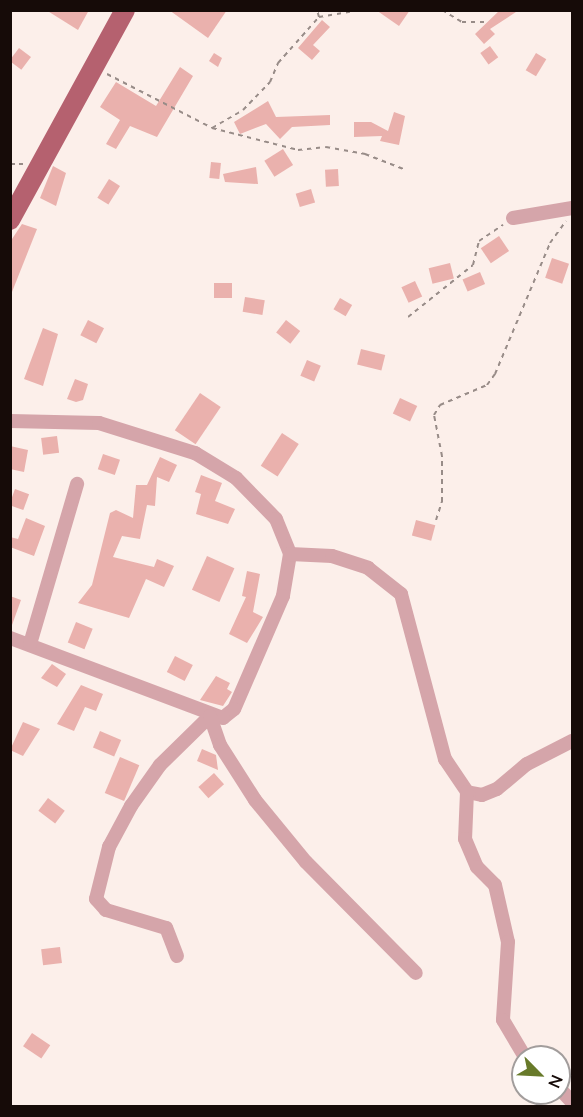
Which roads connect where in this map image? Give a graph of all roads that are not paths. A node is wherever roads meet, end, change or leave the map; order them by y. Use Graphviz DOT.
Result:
graph roads {
  1 [pos="125,10"];
  2 [pos="573,210"];
  3 [pos="513,218"];
  4 [pos="10,220"];
  5 [pos="10,421"];
  6 [pos="77,484"];
  7 [pos="290,554"];
  8 [pos="10,638"];
  9 [pos="30,644"];
  10 [pos="210,716"];
  11 [pos="573,741"];
  12 [pos="467,792"];
  13 [pos="177,956"];
  14 [pos="416,973"];
  15 [pos="518,1045"];
  1 -- 4 [label="main road"];
  2 -- 3 [label="street"];
  5 -- 7 [label="street"];
  6 -- 9 [label="street"];
  7 -- 10 [label="street"];
  7 -- 12 [label="street"];
  8 -- 9 [label="street"];
  9 -- 10 [label="street"];
  10 -- 13 [label="street"];
  10 -- 14 [label="street"];
  11 -- 12 [label="street"];
  12 -- 15 [label="street"];
}
